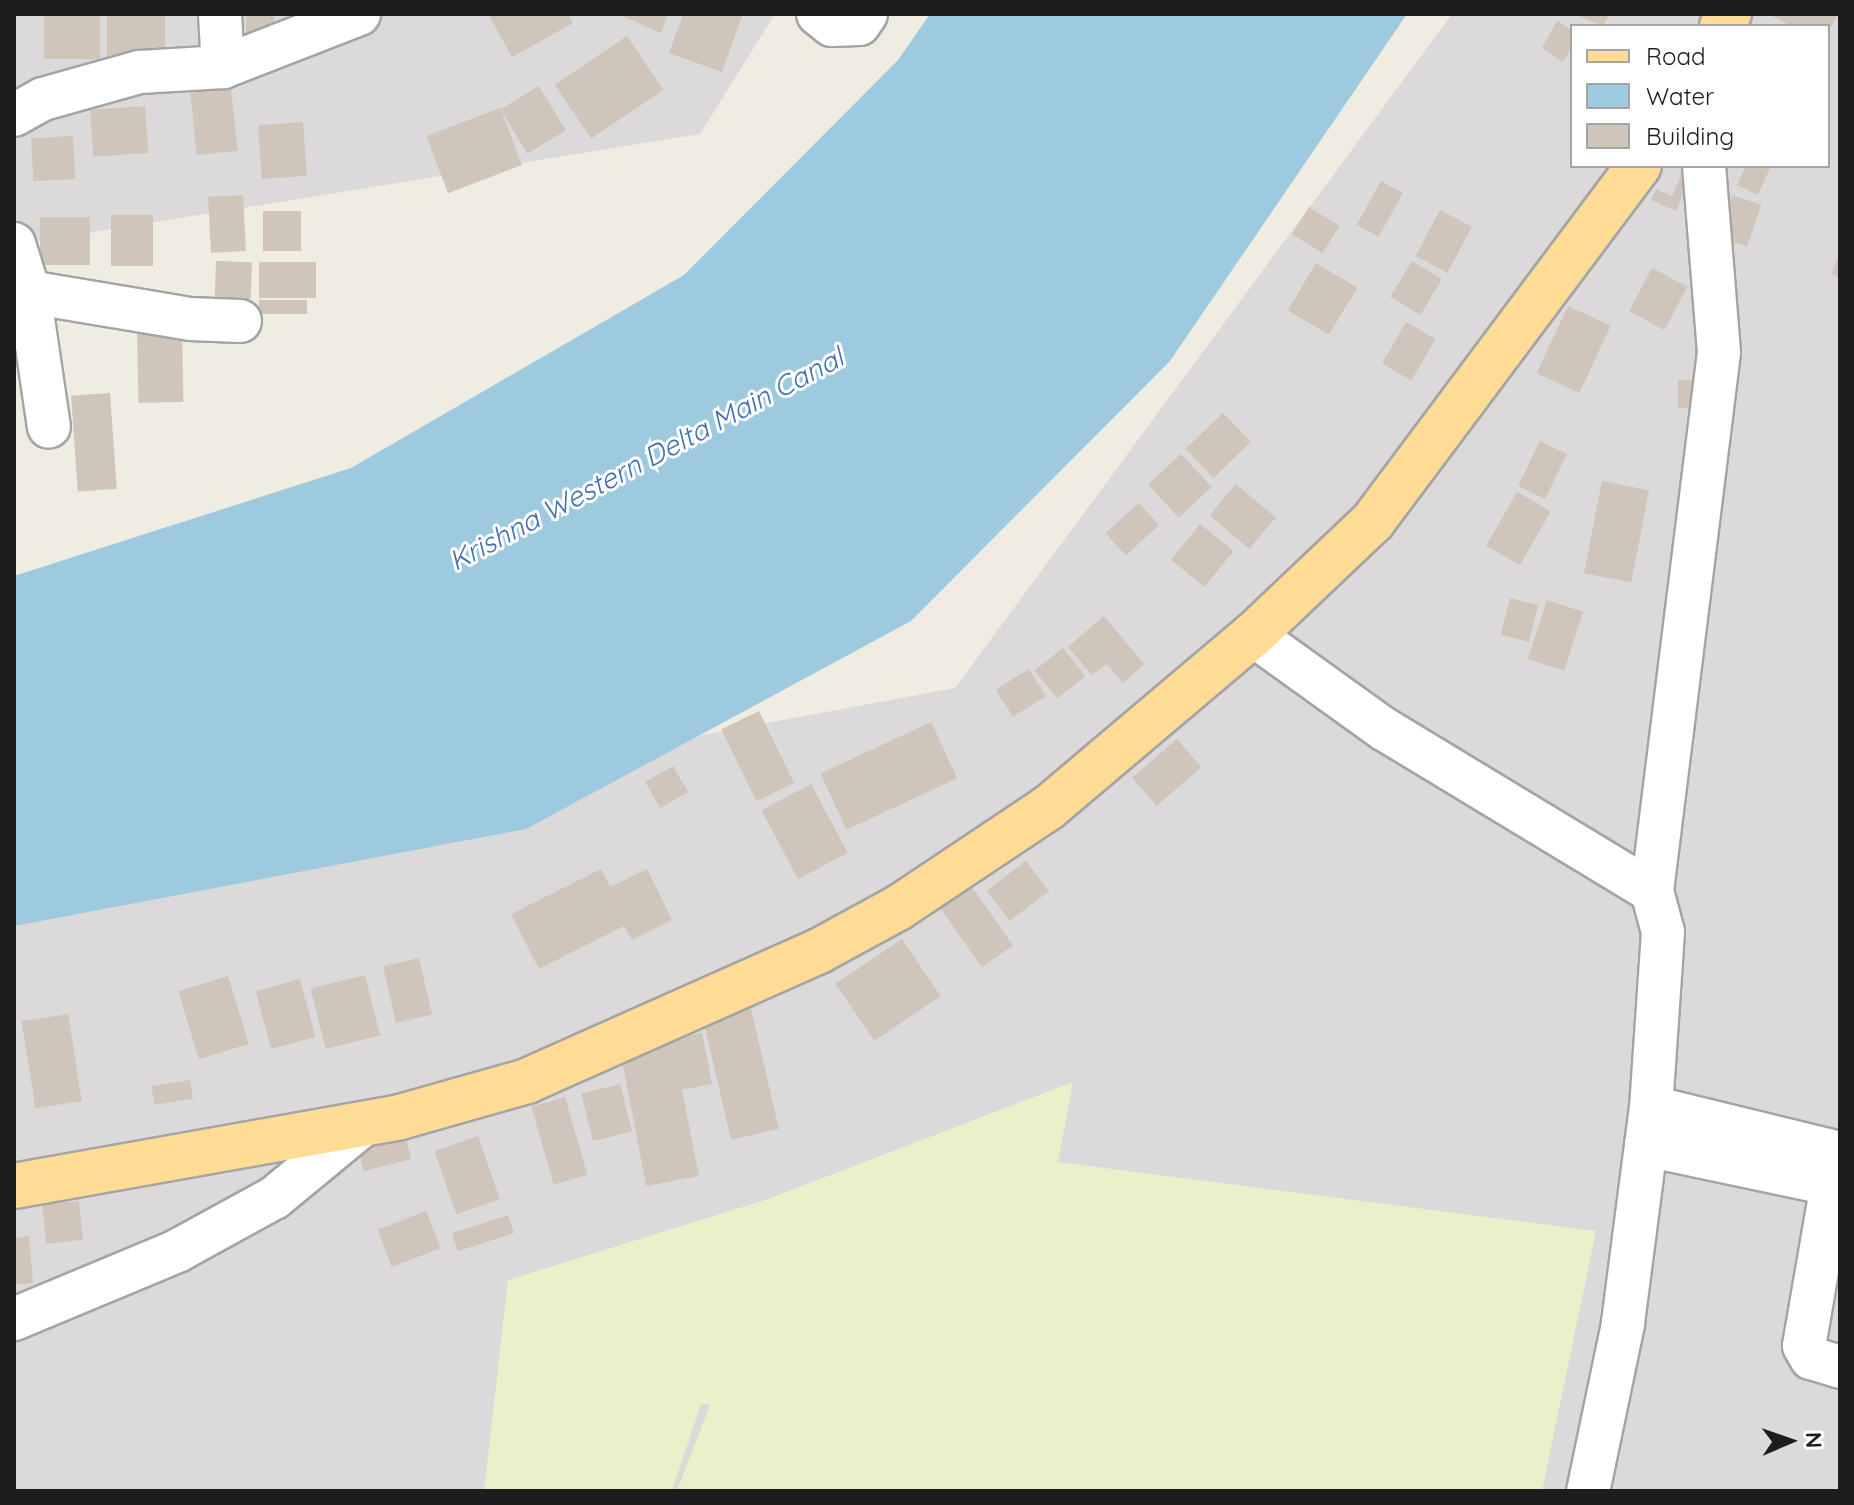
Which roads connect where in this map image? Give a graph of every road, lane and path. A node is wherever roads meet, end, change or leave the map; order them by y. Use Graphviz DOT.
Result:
graph roads {
  1 [pos="220,14"];
  2 [pos="359,14"];
  3 [pos="818,14"];
  4 [pos="866,14"];
  5 [pos="223,67"];
  6 [pos="14,115"];
  7 [pos="1638,168"];
  8 [pos="1704,168"];
  9 [pos="14,244"];
  10 [pos="29,292"];
  11 [pos="240,321"];
  12 [pos="49,427"];
  13 [pos="1253,635"];
  14 [pos="1652,891"];
  15 [pos="365,1123"];
  16 [pos="1649,1126"];
  17 [pos="1837,1174"];
  18 [pos="14,1186"];
  19 [pos="14,1319"];
  20 [pos="1840,1367"];
  21 [pos="1588,1491"];
  1 -- 5 [label="street"];
  2 -- 5 [label="street"];
  3 -- 4 [label="street"];
  5 -- 6 [label="street"];
  7 -- 13 [label="main road"];
  8 -- 14 [label="street"];
  9 -- 10 [label="street"];
  10 -- 11 [label="street"];
  10 -- 12 [label="street"];
  13 -- 14 [label="street"];
  13 -- 15 [label="main road"];
  14 -- 16 [label="street"];
  15 -- 18 [label="main road"];
  15 -- 19 [label="street"];
  16 -- 17 [label="street"];
  16 -- 21 [label="street"];
  17 -- 20 [label="street"];
}
